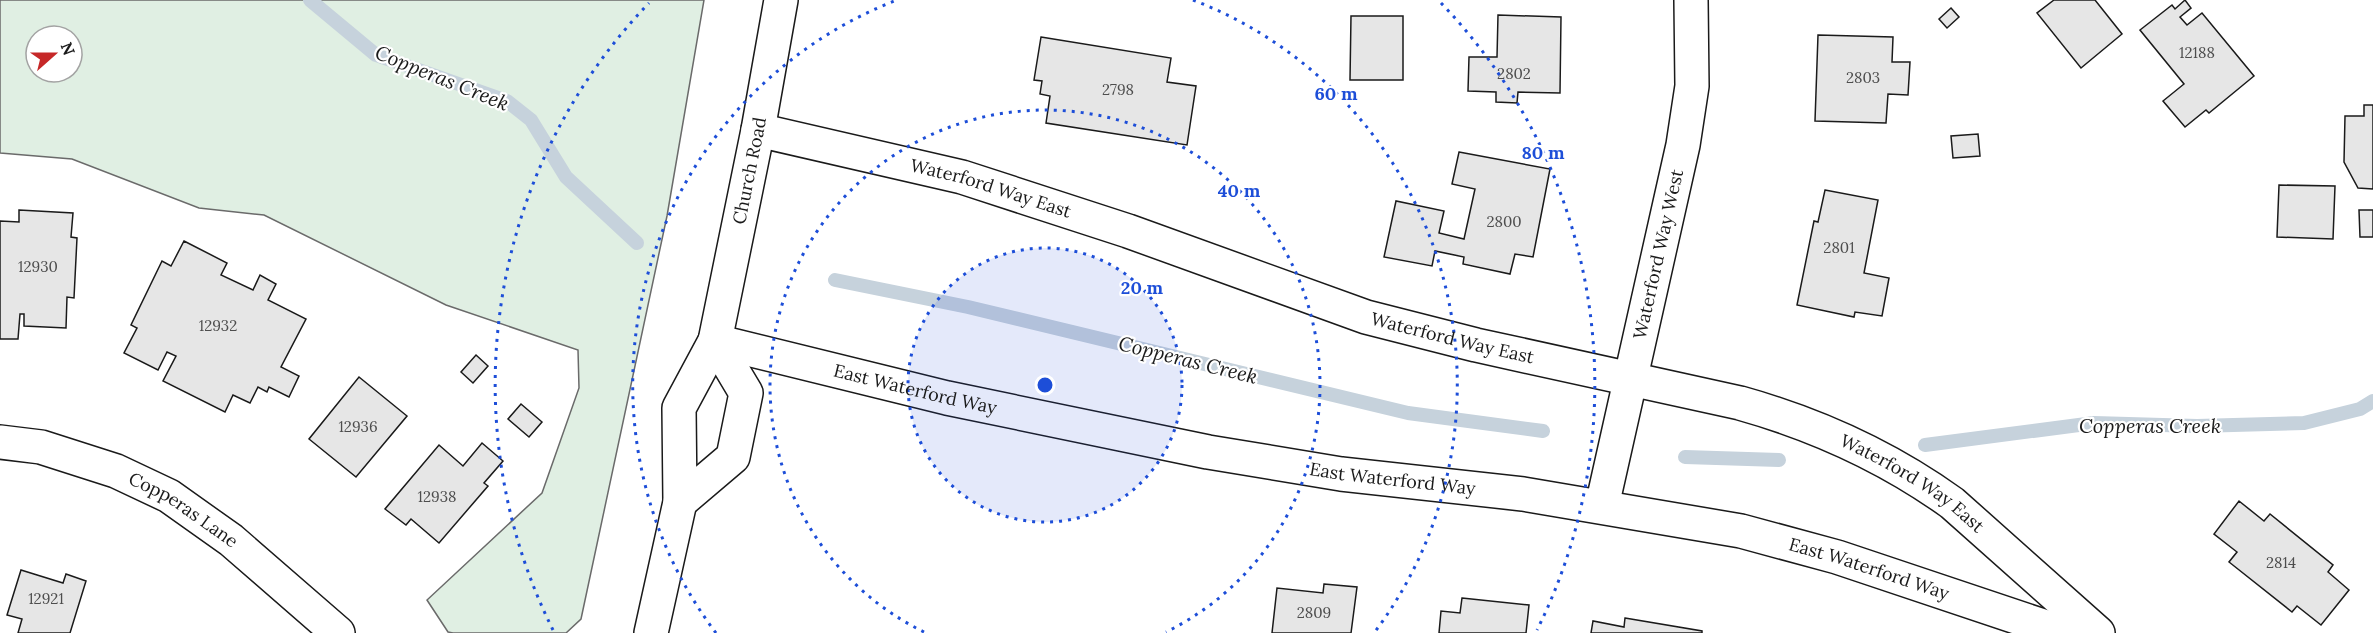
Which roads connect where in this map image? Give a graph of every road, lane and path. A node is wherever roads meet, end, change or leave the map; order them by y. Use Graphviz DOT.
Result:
graph roads {
  1 [pos="781,0"];
  2 [pos="1690,0"];
  3 [pos="758,130"];
  4 [pos="715,341"];
  5 [pos="1631,379"];
  6 [pos="0,442"];
  7 [pos="681,502"];
  8 [pos="1602,506"];
  9 [pos="338,633"];
  10 [pos="651,633"];
  11 [pos="2064,633"];
  12 [pos="2098,633"];
  1 -- 3 [label="street, Church Road"];
  2 -- 5 [label="street, Waterford Way West"];
  3 -- 4 [label="street, Church Road"];
  3 -- 5 [label="street, Waterford Way East"];
  4 -- 7 [label="street, Church Road"];
  4 -- 7 [label="street"];
  4 -- 8 [label="street, East Waterford Way"];
  5 -- 8 [label="street, Waterford Way West"];
  5 -- 12 [label="street, Waterford Way East"];
  6 -- 9 [label="street, Copperas Lane"];
  7 -- 10 [label="street, Church Road"];
  8 -- 11 [label="street, East Waterford Way"];
}
